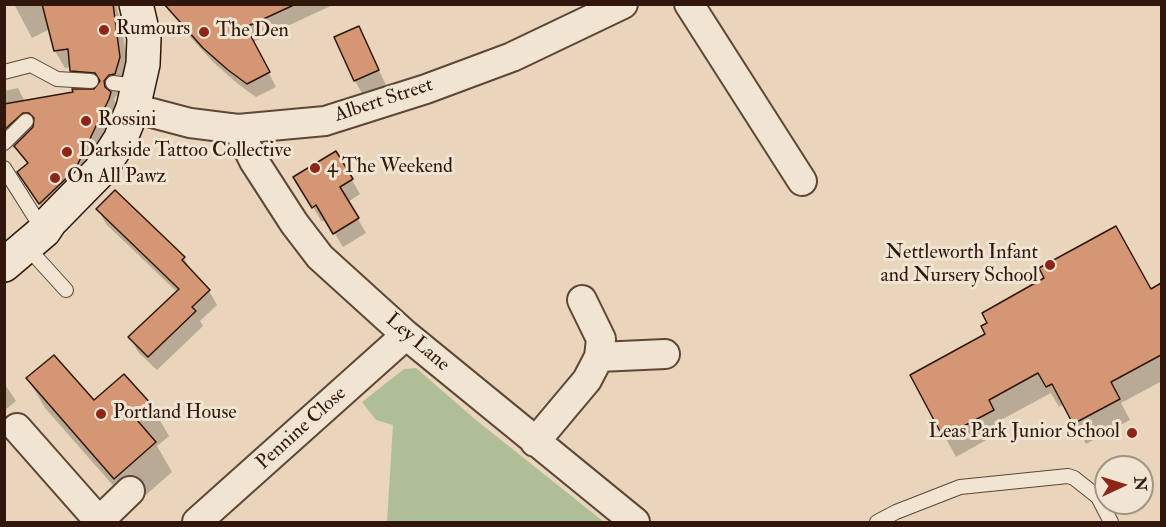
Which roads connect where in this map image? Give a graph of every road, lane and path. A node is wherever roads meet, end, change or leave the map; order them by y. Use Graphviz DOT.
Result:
graph roads {
  1 [pos="136,4"];
  2 [pos="623,4"];
  3 [pos="689,4"];
  4 [pos="4,72"];
  5 [pos="91,81"];
  6 [pos="128,92"];
  7 [pos="26,122"];
  8 [pos="238,129"];
  9 [pos="4,143"];
  10 [pos="4,168"];
  11 [pos="802,181"];
  12 [pos="25,248"];
  13 [pos="66,290"];
  14 [pos="582,300"];
  15 [pos="406,334"];
  16 [pos="665,354"];
  17 [pos="599,357"];
  18 [pos="17,428"];
  19 [pos="535,442"];
  20 [pos="129,491"];
  21 [pos="100,522"];
  22 [pos="197,522"];
  23 [pos="635,522"];
  24 [pos="876,522"];
  25 [pos="1111,522"];
  1 -- 6 [label="street"];
  2 -- 8 [label="street, Albert Street"];
  3 -- 11 [label="street"];
  4 -- 5 [label="lane"];
  6 -- 8 [label="street, Albert Street"];
  6 -- 12 [label="street"];
  7 -- 9 [label="lane"];
  8 -- 15 [label="street, Ley Lane"];
  10 -- 12 [label="lane"];
  12 -- 13 [label="lane"];
  14 -- 17 [label="street"];
  15 -- 19 [label="street, Ley Lane"];
  15 -- 22 [label="street, Pennine Close"];
  16 -- 17 [label="street"];
  17 -- 19 [label="street"];
  18 -- 21 [label="street"];
  19 -- 23 [label="street, Ley Lane"];
  20 -- 21 [label="street"];
  24 -- 25 [label="lane"];
}
